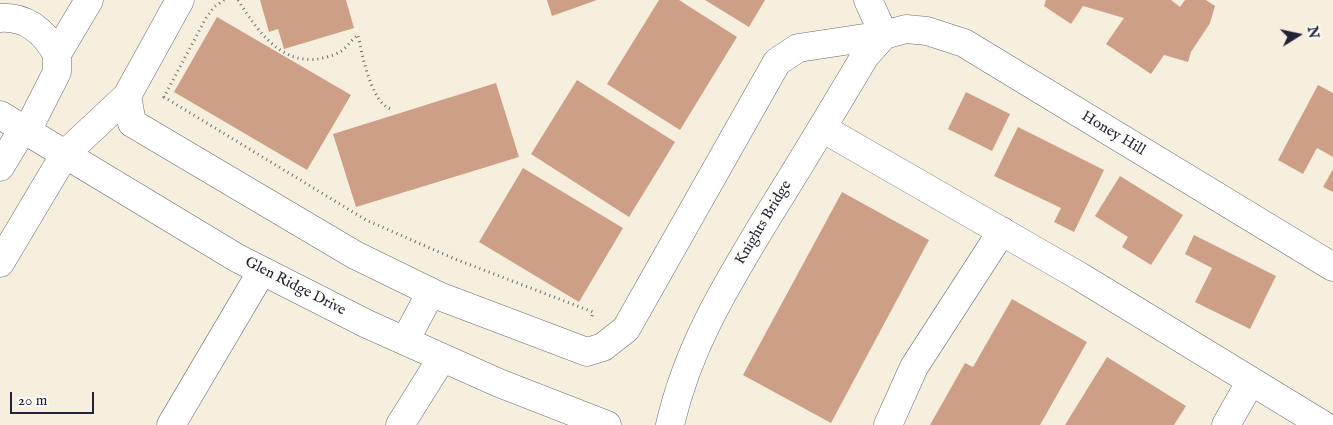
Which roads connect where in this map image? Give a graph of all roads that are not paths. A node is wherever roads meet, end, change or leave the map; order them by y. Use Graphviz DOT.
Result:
graph roads {
  1 [pos="90,0"];
  2 [pos="180,0"];
  3 [pos="868,0"];
  4 [pos="0,18"];
  5 [pos="884,35"];
  6 [pos="57,54"];
  7 [pos="127,96"];
  8 [pos="0,115"];
  9 [pos="822,128"];
  10 [pos="25,130"];
  11 [pos="65,154"];
  12 [pos="0,166"];
  13 [pos="1002,231"];
  14 [pos="0,263"];
  15 [pos="1333,267"];
  16 [pos="262,271"];
  17 [pos="431,292"];
  18 [pos="404,341"];
  19 [pos="442,358"];
  20 [pos="1251,380"];
  21 [pos="171,425"];
  22 [pos="400,425"];
  23 [pos="607,425"];
  24 [pos="670,425"];
  25 [pos="888,425"];
  26 [pos="1226,425"];
  27 [pos="1322,425"];
  1 -- 6 [label="street"];
  2 -- 7 [label="street"];
  3 -- 5 [label="street"];
  4 -- 6 [label="street"];
  5 -- 9 [label="street, Knights Bridge"];
  5 -- 15 [label="street, Honey Hill"];
  5 -- 17 [label="street, Honey Hill"];
  6 -- 10 [label="street"];
  7 -- 11 [label="street"];
  7 -- 17 [label="street"];
  8 -- 10 [label="street, Glen Ridge Drive"];
  9 -- 13 [label="street"];
  9 -- 24 [label="street, Knights Bridge"];
  10 -- 11 [label="street, Glen Ridge Drive"];
  10 -- 12 [label="street"];
  11 -- 14 [label="street"];
  11 -- 16 [label="street, Glen Ridge Drive"];
  13 -- 20 [label="street"];
  13 -- 25 [label="street"];
  16 -- 18 [label="street, Glen Ridge Drive"];
  16 -- 21 [label="street"];
  17 -- 18 [label="street"];
  18 -- 19 [label="street, Glen Ridge Drive"];
  19 -- 22 [label="street"];
  19 -- 23 [label="street, Glen Ridge Drive"];
  20 -- 26 [label="street"];
  20 -- 27 [label="street"];
}
